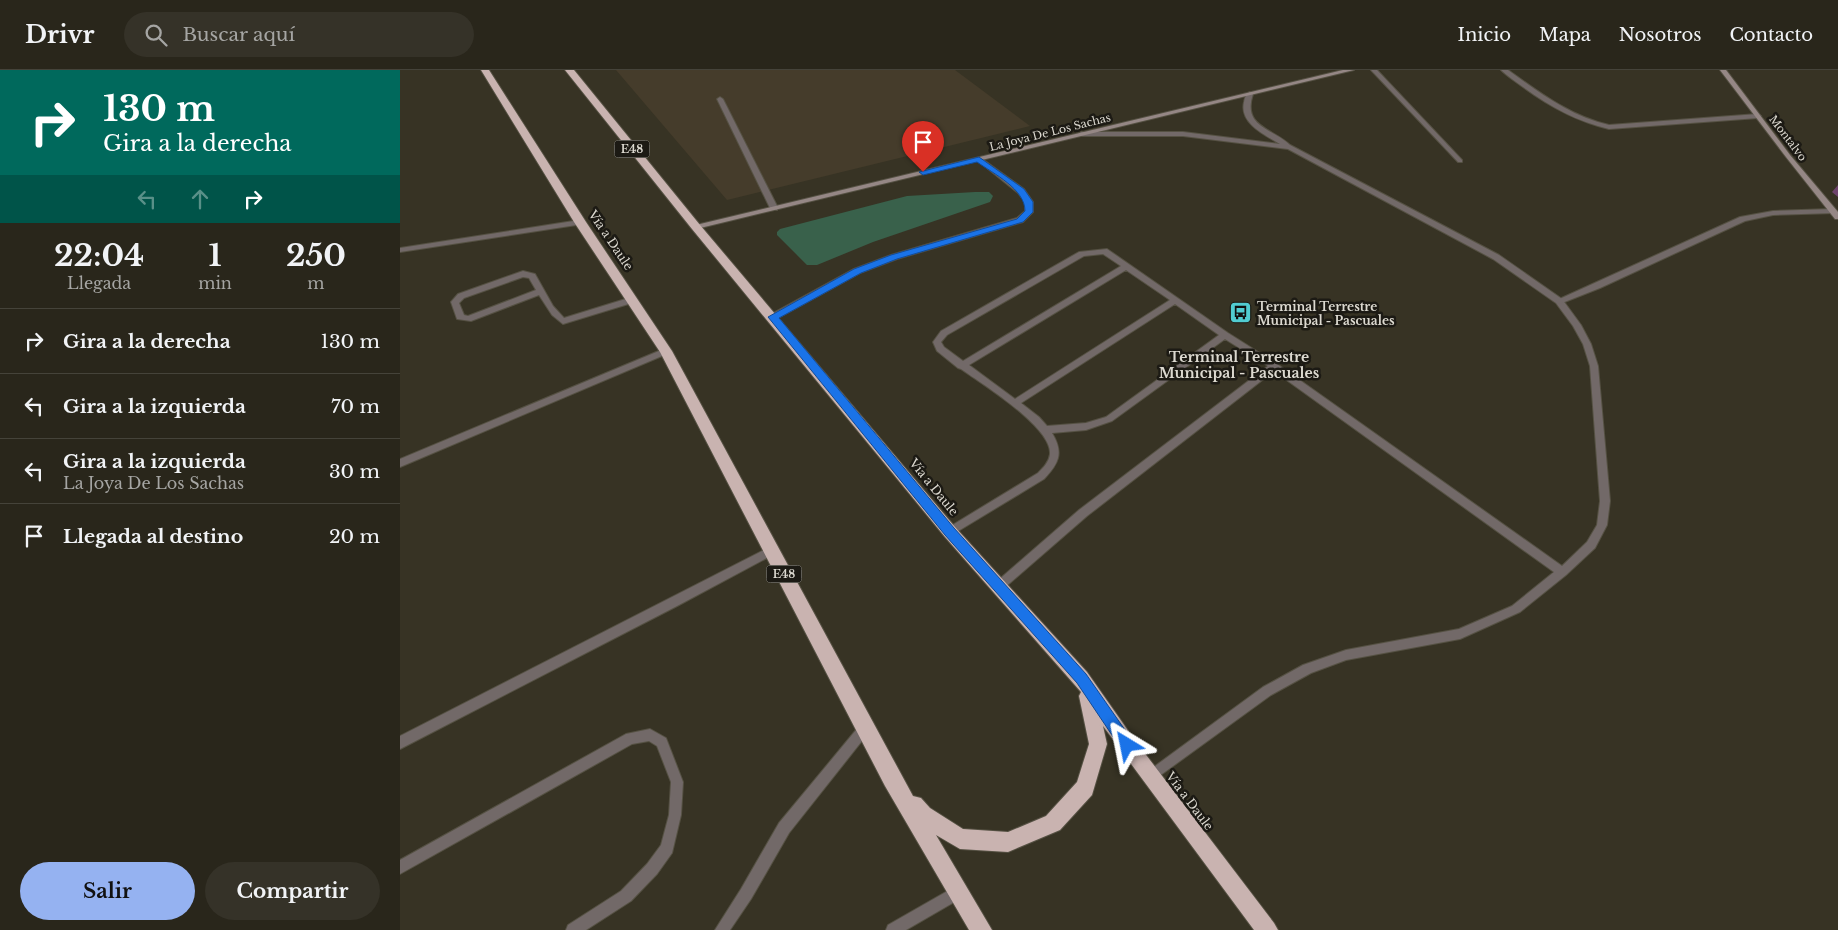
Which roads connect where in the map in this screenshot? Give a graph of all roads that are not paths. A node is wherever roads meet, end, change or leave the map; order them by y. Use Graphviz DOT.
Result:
graph roads {
  1 [pos="485,70"];
  2 [pos="569,70"];
  3 [pos="1350,70"];
  4 [pos="1374,70"];
  5 [pos="1504,70"];
  6 [pos="1724,70"];
  7 [pos="1250,94"];
  8 [pos="720,99"];
  9 [pos="1758,116"];
  10 [pos="1081,134"];
  11 [pos="1290,147"];
  12 [pos="979,159"];
  13 [pos="1460,161"];
  14 [pos="774,208"];
  15 [pos="1832,211"];
  16 [pos="1838,217"];
  17 [pos="580,222"];
  18 [pos="696,228"];
  19 [pos="400,250"];
  20 [pos="1127,266"];
  21 [pos="542,291"];
  22 [pos="632,300"];
  23 [pos="1176,300"];
  24 [pos="1560,301"];
  25 [pos="773,317"];
  26 [pos="1225,335"];
  27 [pos="666,351"];
  28 [pos="962,366"];
  29 [pos="1274,366"];
  30 [pos="1015,403"];
  31 [pos="1046,430"];
  32 [pos="400,464"];
  33 [pos="950,532"];
  34 [pos="772,550"];
  35 [pos="1562,572"];
  36 [pos="999,586"];
  37 [pos="1081,678"];
  38 [pos="865,728"];
  39 [pos="400,743"];
  40 [pos="1151,776"];
  41 [pos="892,779"];
  42 [pos="400,867"];
  43 [pos="958,892"];
  44 [pos="573,930"];
  45 [pos="722,930"];
  46 [pos="893,930"];
  47 [pos="981,930"];
  48 [pos="1267,930"];
  1 -- 17 [label="highway, Vía a Daule / E48"];
  2 -- 18 [label="highway, Vía a Daule / E48"];
  3 -- 7 [label="street, La Joya De Los Sachas"];
  4 -- 13 [label="street"];
  5 -- 9 [label="street"];
  6 -- 9 [label="street, Montalvo"];
  7 -- 10 [label="street, La Joya De Los Sachas"];
  7 -- 11 [label="street"];
  8 -- 14 [label="street"];
  9 -- 15 [label="street, Montalvo"];
  10 -- 11 [label="street"];
  10 -- 12 [label="street, La Joya De Los Sachas"];
  11 -- 24 [label="street"];
  12 -- 14 [label="street, La Joya De Los Sachas"];
  12 -- 25 [label="street"];
  14 -- 18 [label="street, La Joya De Los Sachas"];
  15 -- 16 [label="street, Montalvo"];
  15 -- 24 [label="street"];
  17 -- 19 [label="street"];
  17 -- 22 [label="highway, Vía a Daule / E48"];
  18 -- 25 [label="highway, Vía a Daule / E48"];
  20 -- 23 [label="street"];
  20 -- 28 [label="street"];
  20 -- 28 [label="street"];
  21 -- 21 [label="street"];
  21 -- 22 [label="street"];
  22 -- 27 [label="highway, Vía a Daule / E48"];
  23 -- 26 [label="street"];
  23 -- 30 [label="street"];
  24 -- 35 [label="street"];
  25 -- 33 [label="highway, Vía a Daule / E48"];
  26 -- 29 [label="street"];
  26 -- 31 [label="street"];
  27 -- 32 [label="street"];
  27 -- 34 [label="highway, Vía a Daule / E48"];
  28 -- 30 [label="street"];
  29 -- 35 [label="street"];
  29 -- 36 [label="street"];
  30 -- 31 [label="street"];
  31 -- 33 [label="street"];
  33 -- 36 [label="highway, Vía a Daule / E48"];
  34 -- 38 [label="highway, Vía a Daule / E48"];
  34 -- 39 [label="street"];
  35 -- 40 [label="street"];
  36 -- 37 [label="highway, Vía a Daule / E48"];
  37 -- 40 [label="highway, Vía a Daule / E48"];
  37 -- 41 [label="highway"];
  38 -- 41 [label="highway, Vía a Daule / E48"];
  38 -- 45 [label="street"];
  40 -- 48 [label="highway, Vía a Daule / E48"];
  41 -- 43 [label="highway, Vía a Daule / E48"];
  42 -- 44 [label="street"];
  43 -- 46 [label="street"];
  43 -- 47 [label="highway, Vía a Daule / E48"];
}
